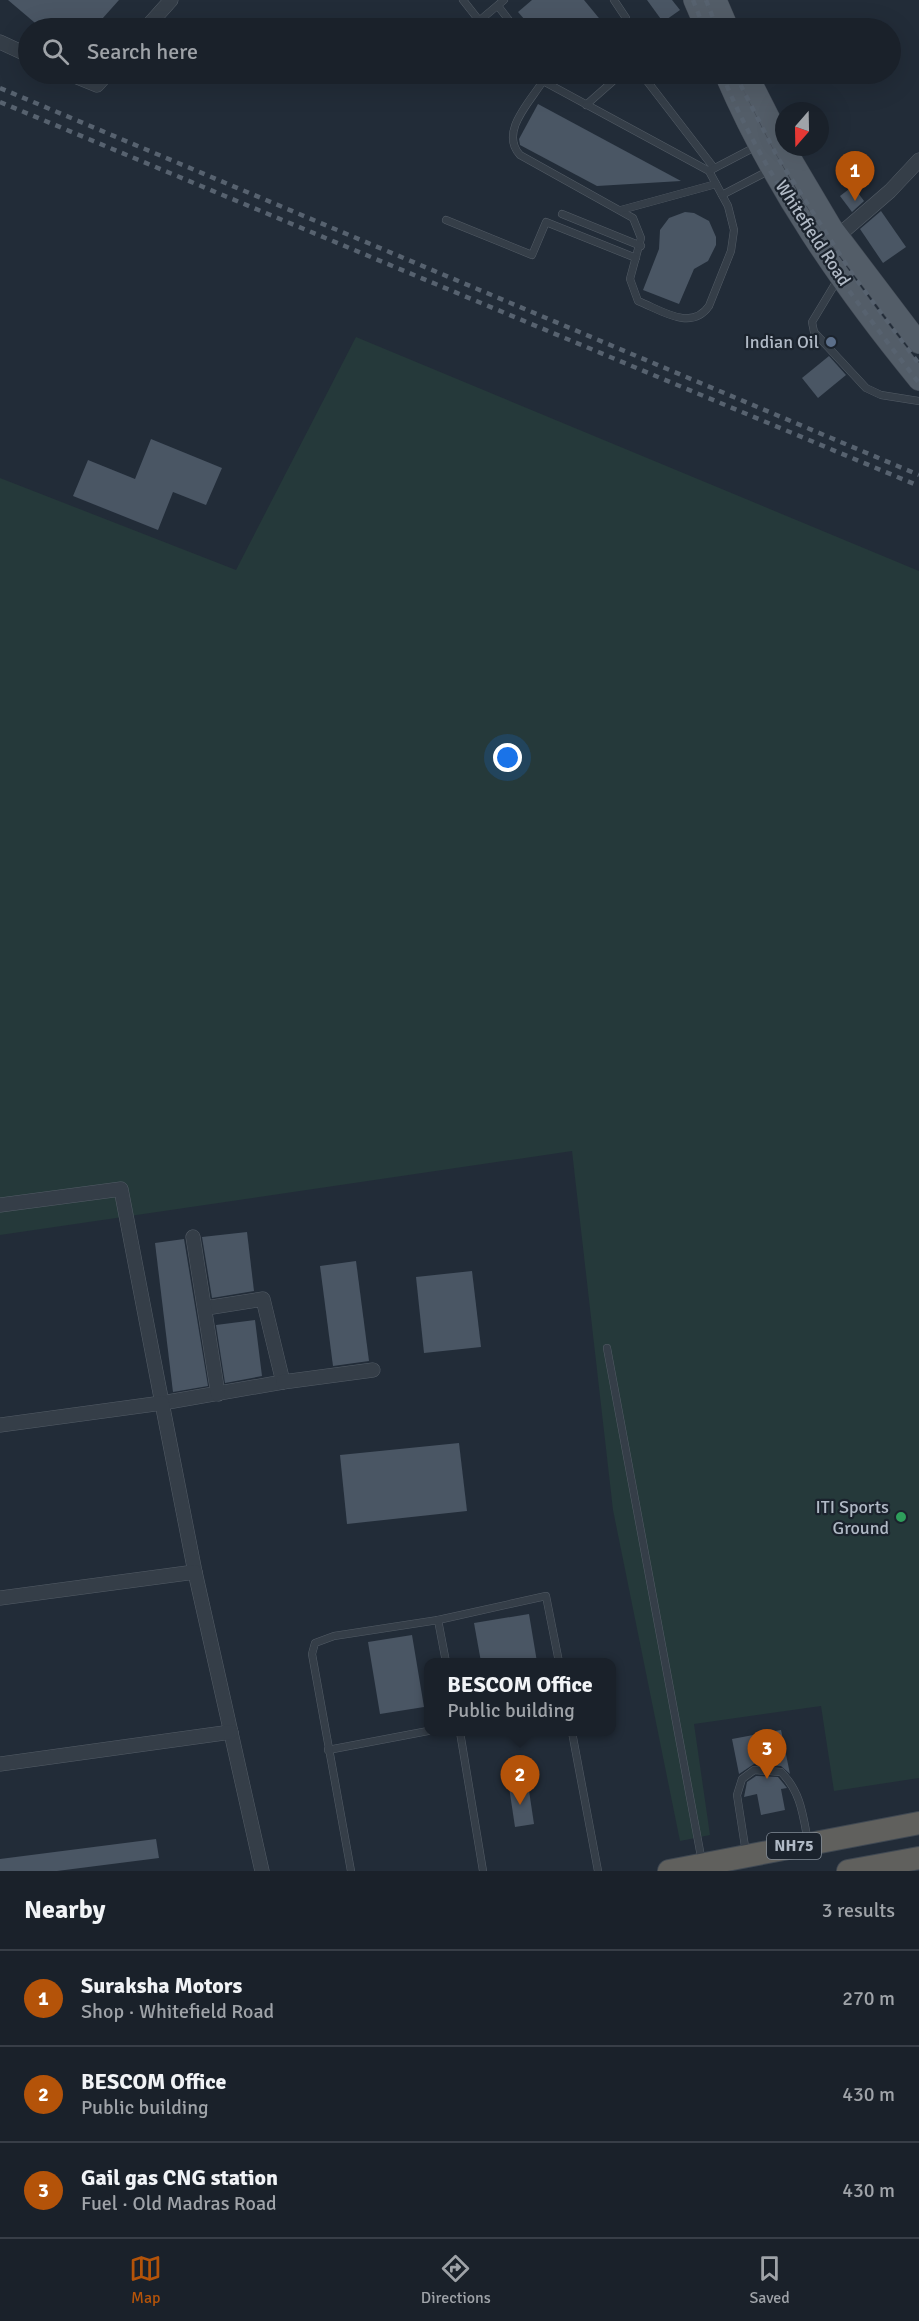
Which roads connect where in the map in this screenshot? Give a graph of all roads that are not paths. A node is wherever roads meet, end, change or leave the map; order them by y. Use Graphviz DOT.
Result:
graph roads {
  1 [pos="171,0"];
  2 [pos="464,0"];
  3 [pos="504,0"];
  4 [pos="614,0"];
  5 [pos="694,0"];
  6 [pos="720,2"];
  7 [pos="498,6"];
  8 [pos="155,18"];
  9 [pos="477,18"];
  10 [pos="483,18"];
  11 [pos="507,18"];
  12 [pos="626,18"];
  13 [pos="702,18"];
  14 [pos="725,18"];
  15 [pos="0,42"];
  16 [pos="18,50"];
  17 [pos="541,84"];
  18 [pos="548,84"];
  19 [pos="610,84"];
  20 [pos="649,84"];
  21 [pos="730,84"];
  22 [pos="752,84"];
  23 [pos="586,105"];
  24 [pos="775,129"];
  25 [pos="760,144"];
  26 [pos="788,156"];
  27 [pos="919,160"];
  28 [pos="772,169"];
  29 [pos="711,170"];
  30 [pos="716,184"];
  31 [pos="722,195"];
  32 [pos="621,210"];
  33 [pos="562,214"];
  34 [pos="446,220"];
  35 [pos="838,236"];
  36 [pos="641,246"];
  37 [pos="636,258"];
  38 [pos="840,276"];
  39 [pos="916,332"];
  40 [pos="919,380"];
  41 [pos="919,401"];
  42 [pos="0,1205"];
  43 [pos="193,1237"];
  44 [pos="206,1308"];
  45 [pos="607,1348"];
  46 [pos="373,1370"];
  47 [pos="283,1382"];
  48 [pos="218,1394"];
  49 [pos="162,1403"];
  50 [pos="0,1425"];
  51 [pos="195,1572"];
  52 [pos="0,1598"];
  53 [pos="438,1620"];
  54 [pos="445,1658"];
  55 [pos="558,1658"];
  56 [pos="231,1732"];
  57 [pos="424,1732"];
  58 [pos="461,1736"];
  59 [pos="573,1736"];
  60 [pos="328,1750"];
  61 [pos="0,1764"];
  62 [pos="919,1822"];
  63 [pos="808,1844"];
  64 [pos="746,1856"];
  65 [pos="919,1858"];
  66 [pos="703,1864"];
  67 [pos="262,1871"];
  68 [pos="351,1871"];
  69 [pos="483,1871"];
  70 [pos="598,1871"];
  71 [pos="669,1871"];
  72 [pos="848,1871"];
  1 -- 8 [label="street"];
  2 -- 9 [label="lane"];
  3 -- 7 [label="lane"];
  4 -- 12 [label="lane"];
  5 -- 13 [label="main road"];
  6 -- 14 [label="main road"];
  7 -- 10 [label="lane"];
  7 -- 11 [label="lane"];
  15 -- 16 [label="street"];
  17 -- 32 [label="lane"];
  18 -- 23 [label="lane"];
  19 -- 23 [label="lane"];
  20 -- 29 [label="lane"];
  21 -- 25 [label="main road, Whitefield Road"];
  22 -- 24 [label="main road, Whitefield Road"];
  23 -- 29 [label="lane"];
  25 -- 28 [label="main road, Whitefield Road"];
  25 -- 29 [label="lane"];
  26 -- 35 [label="main road, Whitefield Road"];
  27 -- 35 [label="street"];
  28 -- 31 [label="lane"];
  28 -- 38 [label="main road, Whitefield Road"];
  29 -- 30 [label="lane"];
  30 -- 31 [label="lane"];
  30 -- 32 [label="lane"];
  31 -- 37 [label="lane"];
  32 -- 36 [label="lane"];
  33 -- 36 [label="lane"];
  34 -- 37 [label="lane"];
  35 -- 39 [label="main road, Whitefield Road"];
  36 -- 37 [label="lane"];
  38 -- 40 [label="main road, Whitefield Road"];
  38 -- 41 [label="lane"];
  42 -- 49 [label="street"];
  43 -- 44 [label="street"];
  44 -- 47 [label="street"];
  44 -- 48 [label="street"];
  45 -- 66 [label="lane"];
  46 -- 47 [label="street"];
  47 -- 48 [label="street"];
  48 -- 49 [label="street"];
  49 -- 50 [label="street"];
  49 -- 51 [label="street"];
  51 -- 52 [label="street"];
  51 -- 56 [label="street"];
  53 -- 54 [label="lane"];
  53 -- 55 [label="lane"];
  53 -- 60 [label="lane"];
  56 -- 61 [label="street"];
  56 -- 67 [label="street"];
  57 -- 60 [label="lane"];
  58 -- 69 [label="lane"];
  59 -- 70 [label="lane"];
  60 -- 68 [label="lane"];
  62 -- 63 [label="highway, NH75"];
  63 -- 64 [label="highway, NH75"];
  63 -- 64 [label="lane"];
  64 -- 66 [label="highway, NH75"];
  65 -- 72 [label="highway"];
  66 -- 71 [label="highway, NH75"];
}
